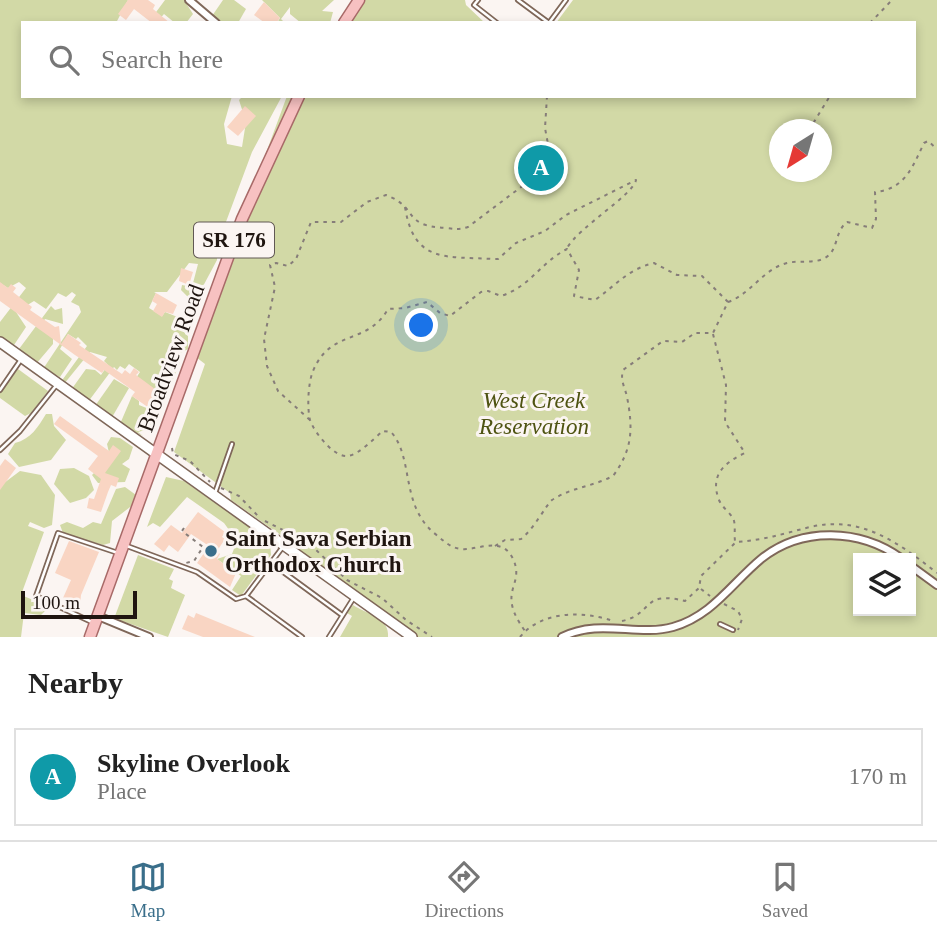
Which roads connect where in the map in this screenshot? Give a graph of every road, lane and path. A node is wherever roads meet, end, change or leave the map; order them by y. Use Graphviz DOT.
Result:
graph roads {
  1 [pos="189,0"];
  2 [pos="359,0"];
  3 [pos="470,0"];
  4 [pos="478,0"];
  5 [pos="518,0"];
  6 [pos="566,0"];
  7 [pos="892,0"];
  8 [pos="474,5"];
  9 [pos="214,21"];
  10 [pos="345,21"];
  11 [pos="495,21"];
  12 [pos="546,21"];
  13 [pos="550,21"];
  14 [pos="872,21"];
  15 [pos="298,98"];
  16 [pos="547,98"];
  17 [pos="829,98"];
  18 [pos="816,119"];
  19 [pos="937,149"];
  20 [pos="550,156"];
  21 [pos="541,168"];
  22 [pos="405,206"];
  23 [pos="567,249"];
  24 [pos="728,302"];
  25 [pos="713,333"];
  26 [pos="0,342"];
  27 [pos="22,358"];
  28 [pos="57,384"];
  29 [pos="0,390"];
  30 [pos="310,421"];
  31 [pos="232,444"];
  32 [pos="172,448"];
  33 [pos="0,450"];
  34 [pos="156,455"];
  35 [pos="216,491"];
  36 [pos="184,528"];
  37 [pos="736,542"];
  38 [pos="284,545"];
  39 [pos="495,546"];
  40 [pos="122,550"];
  41 [pos="892,553"];
  42 [pos="271,563"];
  43 [pos="186,565"];
  44 [pos="916,570"];
  45 [pos="937,573"];
  46 [pos="937,585"];
  47 [pos="699,588"];
  48 [pos="246,596"];
  49 [pos="355,596"];
  50 [pos="714,599"];
  51 [pos="723,603"];
  52 [pos="342,615"];
  53 [pos="96,620"];
  54 [pos="720,624"];
  55 [pos="525,631"];
  56 [pos="734,631"];
  57 [pos="90,637"];
  58 [pos="149,637"];
  59 [pos="302,637"];
  60 [pos="329,637"];
  61 [pos="412,637"];
  62 [pos="432,637"];
  63 [pos="520,637"];
  64 [pos="562,637"];
  1 -- 9 [label="street"];
  2 -- 10 [label="main road"];
  3 -- 8 [label="lane"];
  4 -- 8 [label="lane"];
  5 -- 12 [label="lane"];
  6 -- 13 [label="lane"];
  7 -- 14 [label="path"];
  8 -- 11 [label="lane"];
  15 -- 34 [label="main road, Broadview Road / SR 176"];
  16 -- 20 [label="path"];
  17 -- 18 [label="path"];
  19 -- 24 [label="path"];
  20 -- 21 [label="path"];
  20 -- 22 [label="path"];
  22 -- 23 [label="path"];
  22 -- 30 [label="path"];
  23 -- 24 [label="path"];
  23 -- 30 [label="path"];
  24 -- 25 [label="path"];
  25 -- 37 [label="path"];
  25 -- 39 [label="path"];
  26 -- 27 [label="street"];
  27 -- 28 [label="street"];
  27 -- 29 [label="lane"];
  28 -- 33 [label="lane"];
  28 -- 34 [label="street"];
  30 -- 39 [label="path"];
  31 -- 35 [label="lane"];
  32 -- 35 [label="path"];
  34 -- 35 [label="street"];
  34 -- 40 [label="main road, Broadview Road / SR 176"];
  35 -- 38 [label="street"];
  35 -- 62 [label="path"];
  36 -- 43 [label="path"];
  37 -- 45 [label="path"];
  37 -- 47 [label="path"];
  38 -- 42 [label="lane"];
  38 -- 49 [label="street"];
  39 -- 55 [label="path"];
  40 -- 48 [label="lane"];
  40 -- 53 [label="main road, Broadview Road / SR 176"];
  40 -- 53 [label="lane"];
  41 -- 64 [label="street"];
  42 -- 48 [label="lane"];
  42 -- 52 [label="lane"];
  44 -- 46 [label="street"];
  47 -- 50 [label="path"];
  47 -- 55 [label="path"];
  48 -- 59 [label="lane"];
  49 -- 52 [label="lane"];
  49 -- 61 [label="street"];
  51 -- 56 [label="path"];
  52 -- 60 [label="lane"];
  53 -- 57 [label="main road, Broadview Road / SR 176"];
  53 -- 58 [label="street"];
  54 -- 56 [label="lane"];
  55 -- 63 [label="path"];
}
